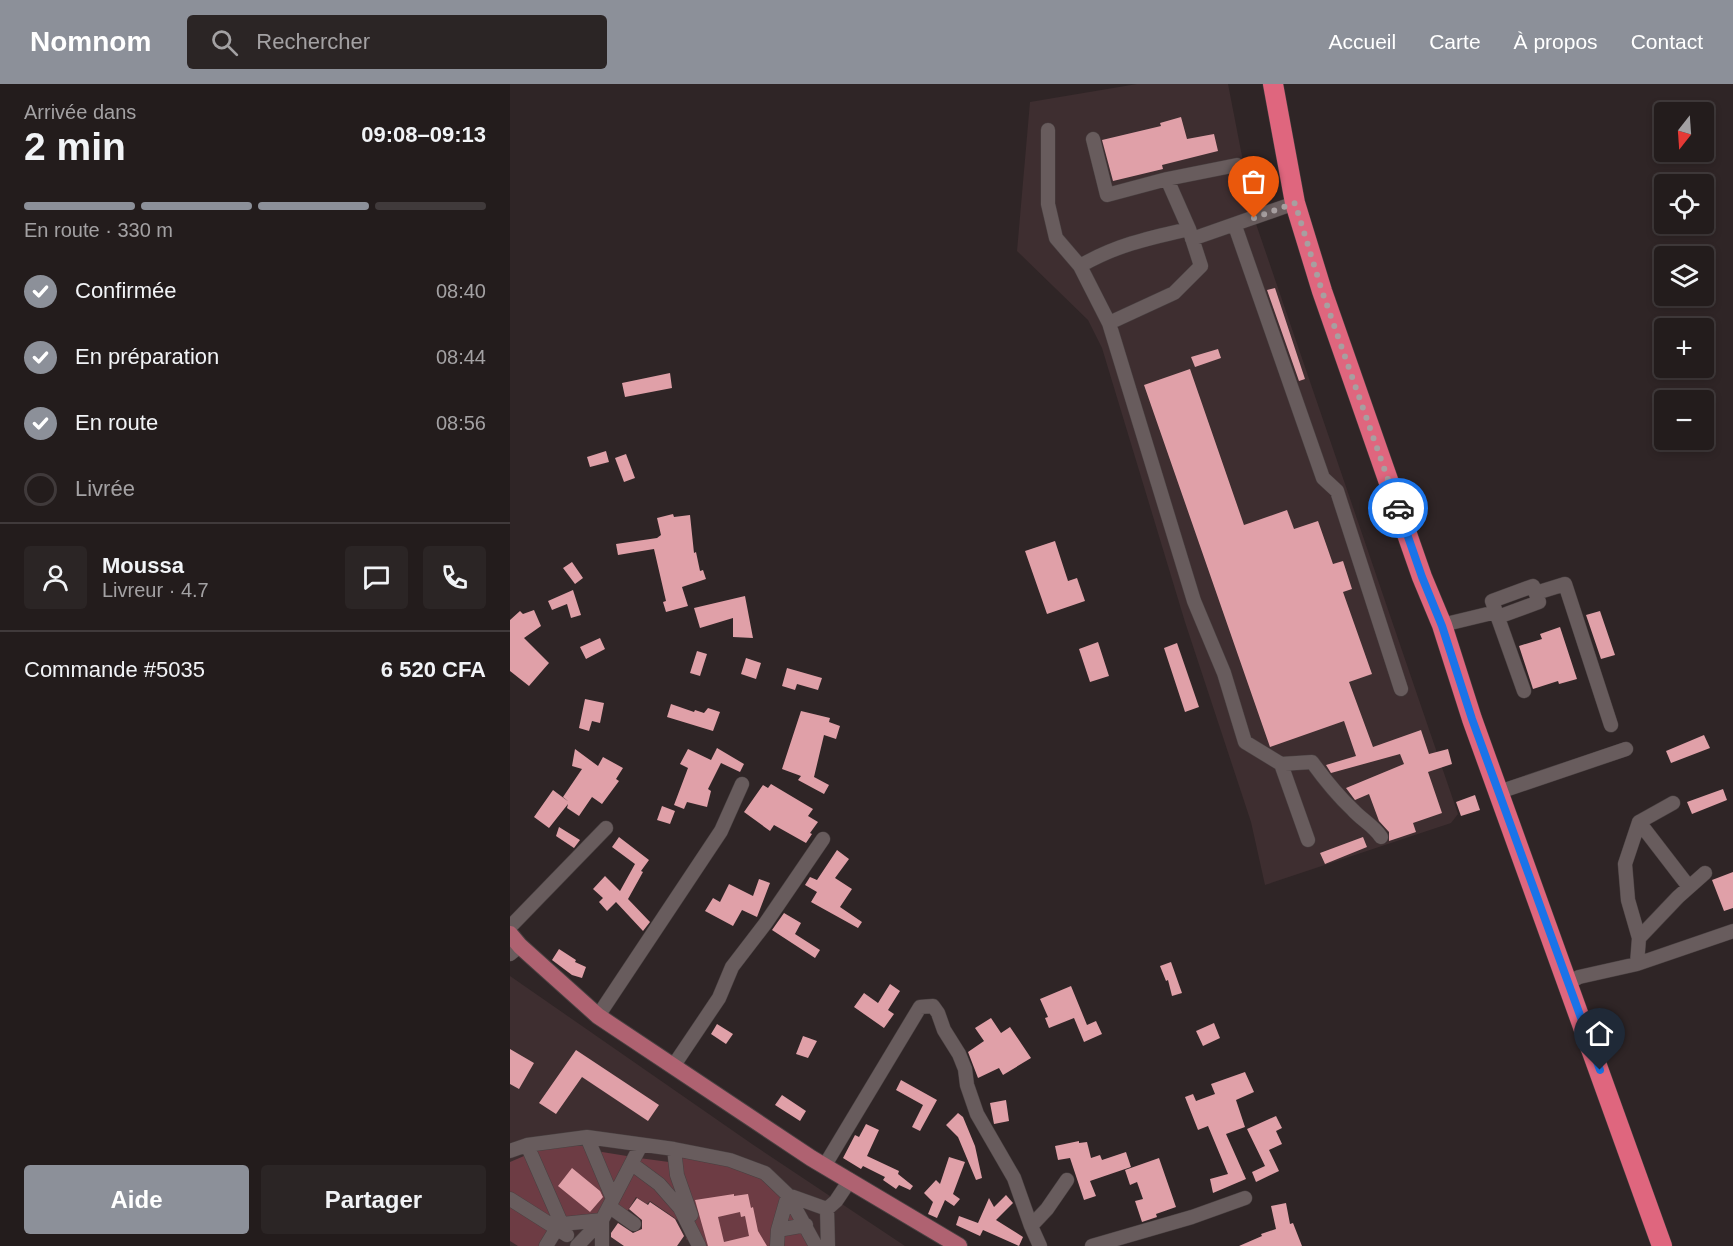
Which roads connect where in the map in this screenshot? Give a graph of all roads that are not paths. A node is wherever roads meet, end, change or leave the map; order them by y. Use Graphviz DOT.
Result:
graph roads {
  1 [pos="1273,84"];
  2 [pos="1048,129"];
  3 [pos="1093,139"];
  4 [pos="1237,165"];
  5 [pos="1167,178"];
  6 [pos="1295,203"];
  7 [pos="1235,225"];
  8 [pos="1190,234"];
  9 [pos="1080,266"];
  10 [pos="1109,323"];
  11 [pos="1497,614"];
  12 [pos="1442,626"];
  13 [pos="1401,688"];
  14 [pos="1524,691"];
  15 [pos="1611,725"];
  16 [pos="1626,749"];
  17 [pos="1281,764"];
  18 [pos="742,784"];
  19 [pos="1499,792"];
  20 [pos="1672,803"];
  21 [pos="1640,822"];
  22 [pos="606,828"];
  23 [pos="1381,837"];
  24 [pos="822,839"];
  25 [pos="1308,840"];
  26 [pos="1705,873"];
  27 [pos="1689,887"];
  28 [pos="510,927"];
  29 [pos="1733,931"];
  30 [pos="1639,938"];
  31 [pos="513,945"];
  32 [pos="1636,964"];
  33 [pos="1568,983"];
  34 [pos="598,1016"];
  35 [pos="674,1065"];
  36 [pos="587,1137"];
  37 [pos="527,1145"];
  38 [pos="641,1145"];
  39 [pos="674,1149"];
  40 [pos="510,1151"];
  41 [pos="632,1164"];
  42 [pos="825,1165"];
  43 [pos="850,1180"];
  44 [pos="1067,1180"];
  45 [pos="788,1195"];
  46 [pos="1245,1198"];
  47 [pos="510,1199"];
  48 [pos="611,1203"];
  49 [pos="827,1209"];
  50 [pos="602,1220"];
  51 [pos="634,1224"];
  52 [pos="806,1226"];
  53 [pos="1031,1226"];
  54 [pos="562,1229"];
  55 [pos="778,1230"];
  56 [pos="546,1246"];
  57 [pos="578,1246"];
  58 [pos="602,1246"];
  59 [pos="700,1246"];
  60 [pos="777,1246"];
  61 [pos="816,1246"];
  62 [pos="828,1246"];
  63 [pos="959,1246"];
  64 [pos="1040,1246"];
  65 [pos="1092,1246"];
  66 [pos="1662,1246"];
  1 -- 6 [label="highway"];
  2 -- 9 [label="street"];
  3 -- 5 [label="street"];
  4 -- 5 [label="street"];
  5 -- 8 [label="street"];
  6 -- 7 [label="street"];
  6 -- 12 [label="highway"];
  7 -- 8 [label="street"];
  7 -- 13 [label="street"];
  8 -- 9 [label="street"];
  8 -- 10 [label="street"];
  9 -- 10 [label="street"];
  10 -- 17 [label="street"];
  11 -- 12 [label="street"];
  11 -- 14 [label="street"];
  11 -- 15 [label="street"];
  12 -- 19 [label="highway"];
  16 -- 19 [label="street"];
  17 -- 23 [label="street"];
  17 -- 25 [label="street"];
  18 -- 34 [label="street"];
  19 -- 33 [label="highway"];
  20 -- 21 [label="street"];
  21 -- 27 [label="street"];
  21 -- 30 [label="street"];
  22 -- 28 [label="street"];
  24 -- 35 [label="street"];
  26 -- 27 [label="street"];
  27 -- 30 [label="street"];
  29 -- 32 [label="street"];
  30 -- 32 [label="street"];
  31 -- 34 [label="main road"];
  32 -- 33 [label="street"];
  33 -- 66 [label="highway"];
  34 -- 35 [label="main road"];
  35 -- 42 [label="main road"];
  36 -- 37 [label="street"];
  36 -- 38 [label="street"];
  36 -- 48 [label="street"];
  37 -- 40 [label="street"];
  37 -- 54 [label="street"];
  38 -- 39 [label="street"];
  38 -- 41 [label="street"];
  39 -- 45 [label="street"];
  39 -- 59 [label="street"];
  41 -- 48 [label="street"];
  41 -- 59 [label="street"];
  42 -- 43 [label="main road"];
  42 -- 53 [label="street"];
  43 -- 49 [label="street"];
  43 -- 63 [label="main road"];
  44 -- 53 [label="street"];
  45 -- 49 [label="street"];
  45 -- 52 [label="street"];
  45 -- 55 [label="street"];
  46 -- 65 [label="street"];
  47 -- 54 [label="street"];
  48 -- 50 [label="street"];
  48 -- 51 [label="street"];
  49 -- 62 [label="street"];
  50 -- 54 [label="street"];
  50 -- 57 [label="street"];
  50 -- 58 [label="street"];
  52 -- 55 [label="street"];
  52 -- 61 [label="street"];
  53 -- 64 [label="street"];
  54 -- 56 [label="street"];
  54 -- 57 [label="street"];
  55 -- 60 [label="street"];
}
